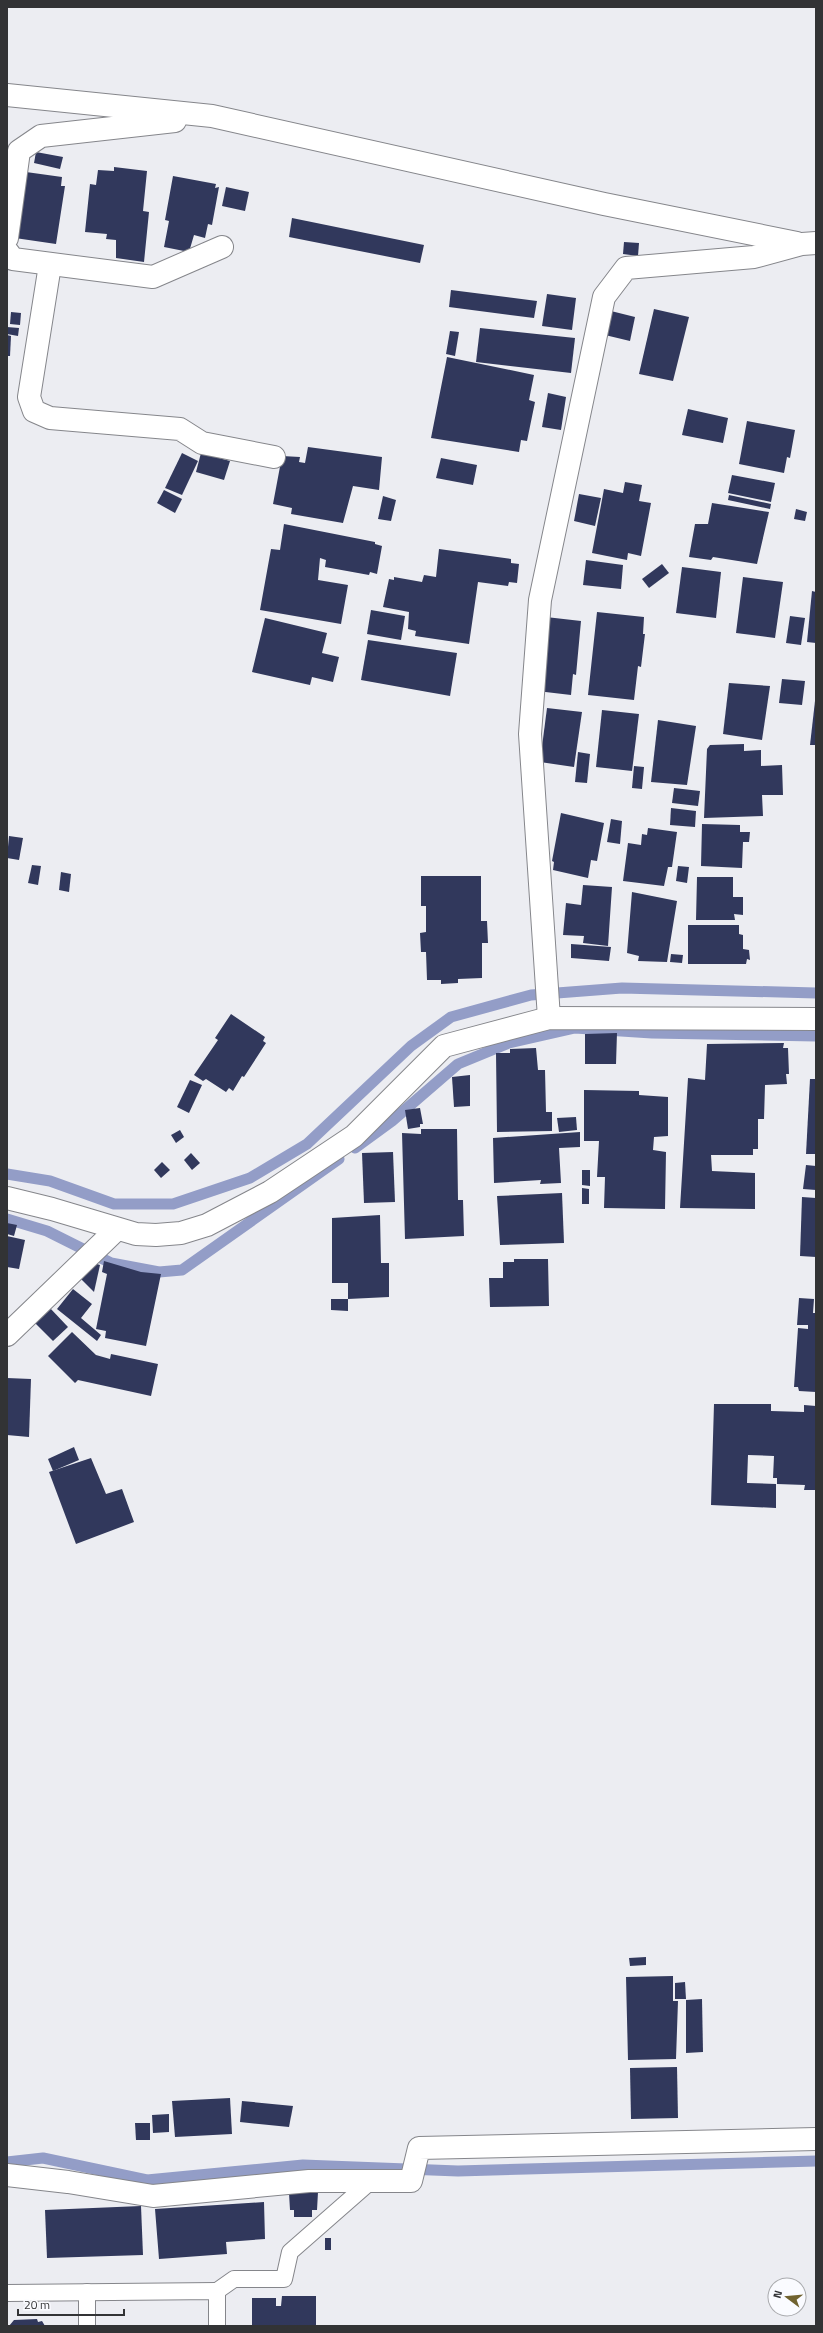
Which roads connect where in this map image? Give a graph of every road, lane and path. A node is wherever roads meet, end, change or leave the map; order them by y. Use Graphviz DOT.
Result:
graph roads {
  1 [pos="7,95"];
  2 [pos="212,116"];
  3 [pos="7,238"];
  4 [pos="809,243"];
  5 [pos="222,247"];
  6 [pos="7,251"];
  7 [pos="50,265"];
  8 [pos="274,457"];
  9 [pos="548,1002"];
  10 [pos="816,1019"];
  11 [pos="7,1198"];
  12 [pos="117,1229"];
  13 [pos="7,1335"];
  14 [pos="816,2139"];
  15 [pos="7,2175"];
  16 [pos="370,2181"];
  17 [pos="217,2291"];
  18 [pos="87,2292"];
  19 [pos="7,2294"];
  20 [pos="87,2326"];
  21 [pos="217,2326"];
  1 -- 2 [label="street"];
  2 -- 3 [label="street"];
  2 -- 4 [label="street"];
  4 -- 9 [label="street"];
  5 -- 7 [label="street"];
  6 -- 7 [label="street"];
  7 -- 8 [label="street"];
  9 -- 10 [label="street"];
  9 -- 12 [label="street"];
  11 -- 12 [label="street"];
  12 -- 13 [label="street"];
  14 -- 16 [label="street"];
  15 -- 16 [label="street"];
  16 -- 17 [label="lane"];
  17 -- 18 [label="lane"];
  17 -- 21 [label="lane"];
  18 -- 19 [label="lane"];
  18 -- 20 [label="lane"];
}
